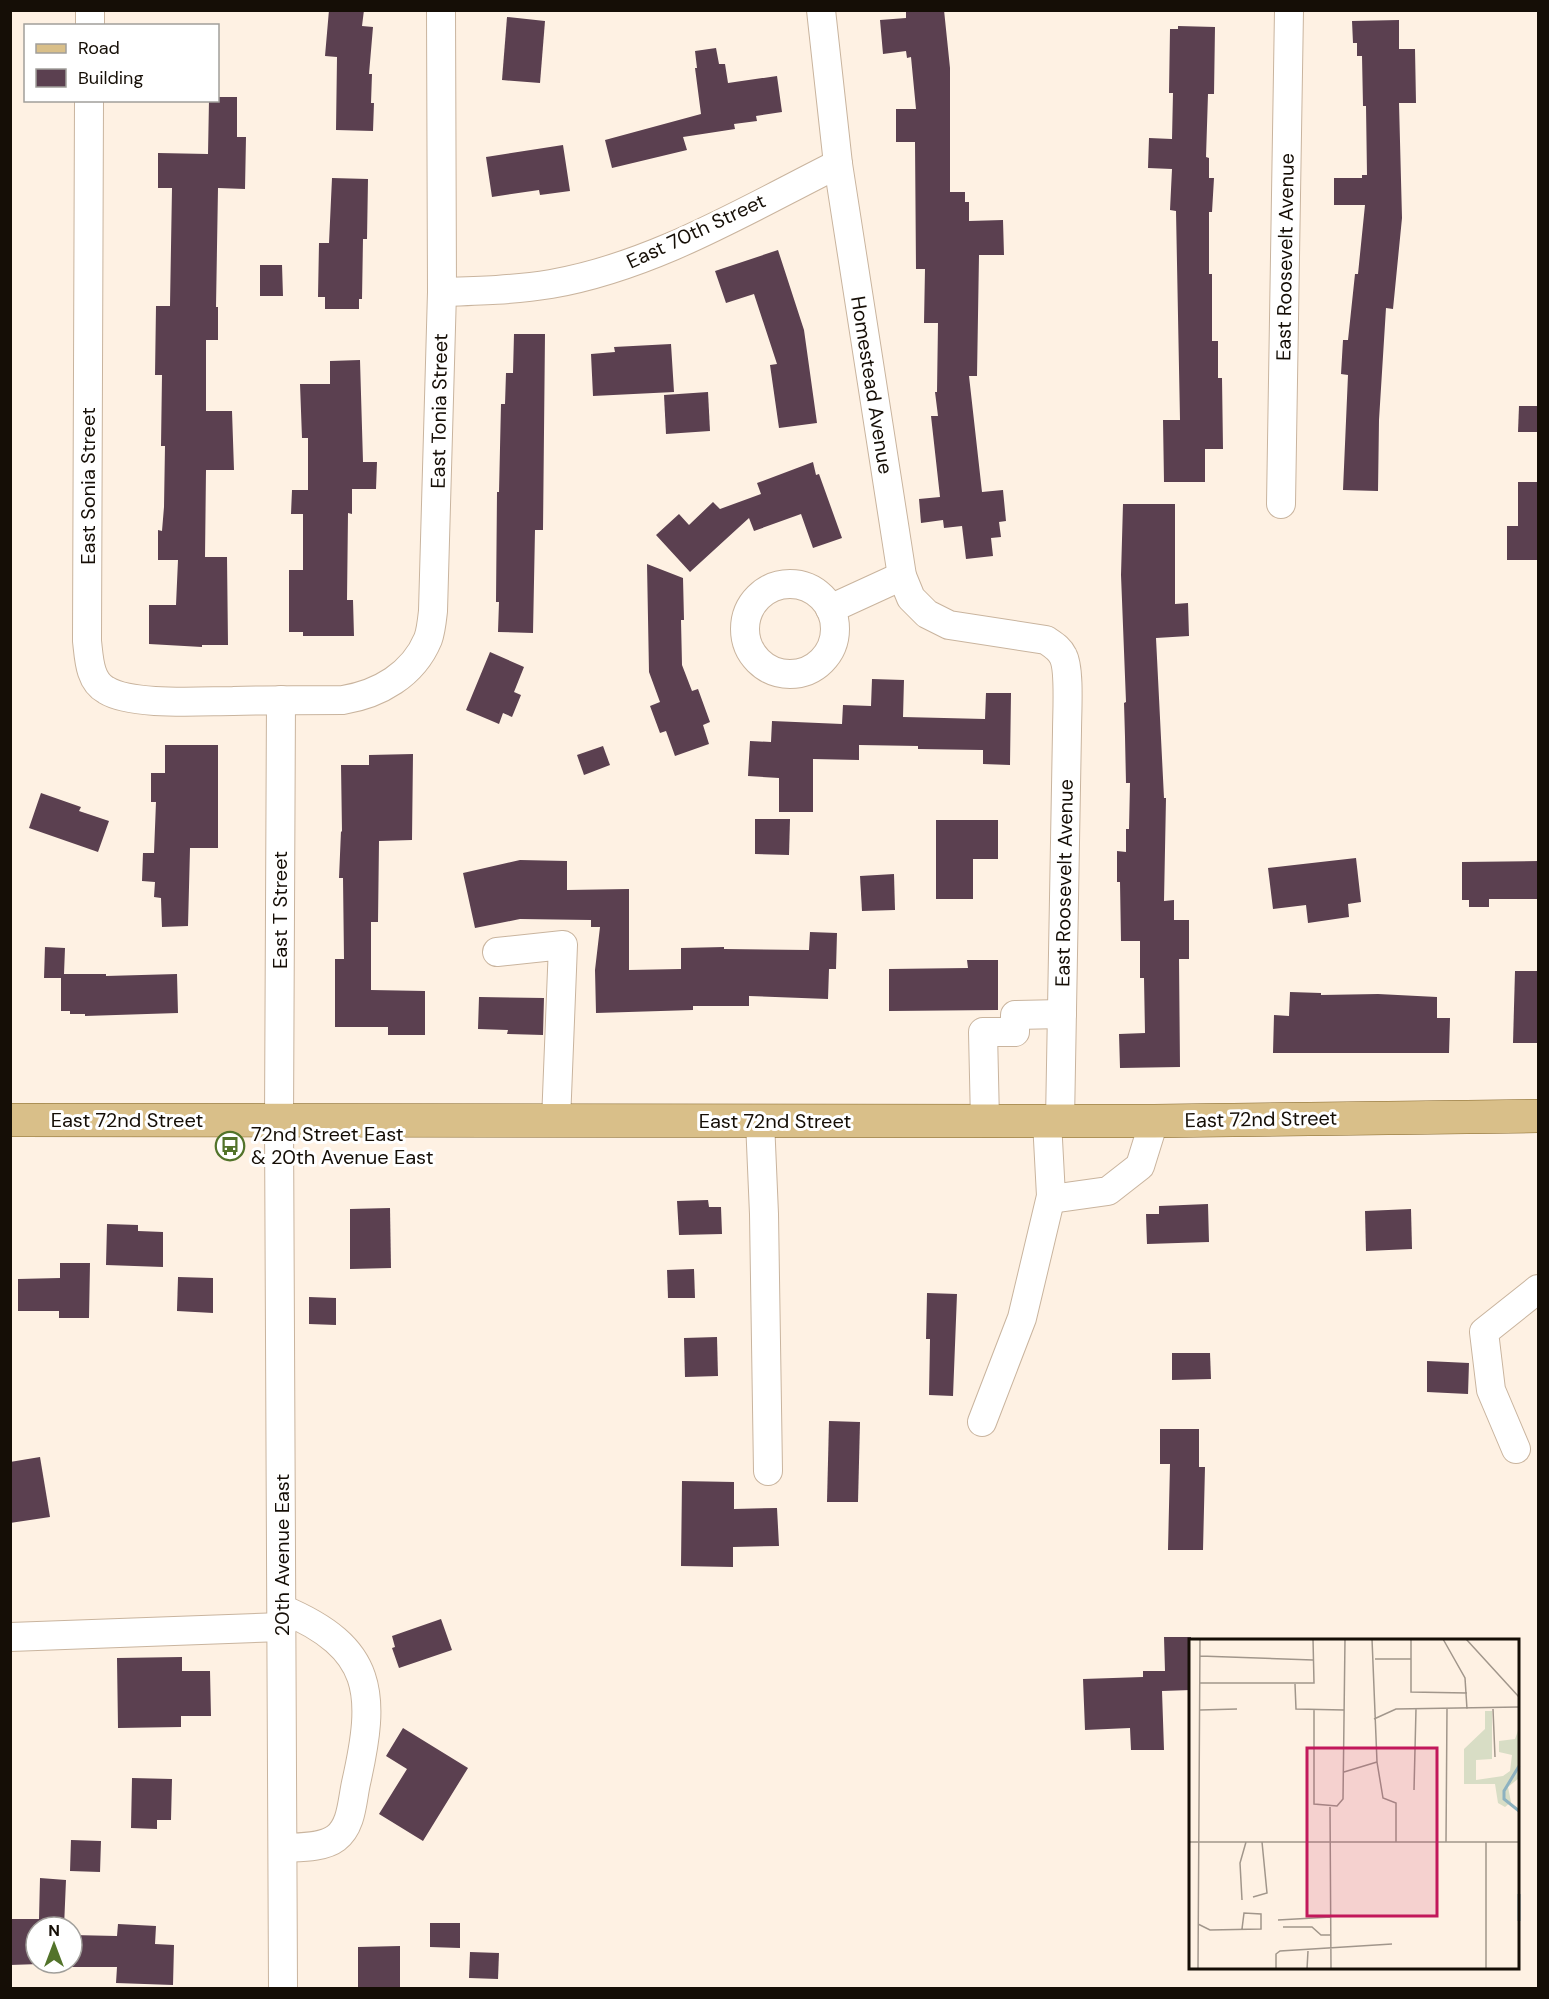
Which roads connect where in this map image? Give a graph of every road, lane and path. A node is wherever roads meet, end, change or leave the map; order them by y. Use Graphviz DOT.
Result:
graph roads {
  1 [pos="441,10"];
  2 [pos="822,10"];
  3 [pos="1289,10"];
  4 [pos="89,102"];
  5 [pos="838,164"];
  6 [pos="442,292"];
  7 [pos="1281,504"];
  8 [pos="902,576"];
  9 [pos="830,609"];
  10 [pos="1058,648"];
  11 [pos="281,700"];
  12 [pos="497,952"];
  13 [pos="1062,1014"];
  14 [pos="1539,1116"];
  15 [pos="10,1120"];
  16 [pos="279,1121"];
  17 [pos="556,1121"];
  18 [pos="760,1121"];
  19 [pos="985,1121"];
  20 [pos="1054,1121"];
  21 [pos="1154,1121"];
  22 [pos="1051,1199"];
  23 [pos="1539,1289"];
  24 [pos="982,1422"];
  25 [pos="1515,1449"];
  26 [pos="768,1471"];
  27 [pos="282,1618"];
  28 [pos="10,1637"];
  29 [pos="283,1848"];
  30 [pos="283,1989"];
  1 -- 6 [label="street, East Tonia Street"];
  2 -- 5 [label="street, Homestead Avenue"];
  3 -- 7 [label="street, East Roosevelt Avenue"];
  4 -- 11 [label="street, East Sonia Street"];
  5 -- 6 [label="street, East 70th Street"];
  5 -- 8 [label="street, Homestead Avenue"];
  6 -- 11 [label="street, East Tonia Street"];
  8 -- 9 [label="street"];
  8 -- 10 [label="street, Homestead Avenue"];
  10 -- 13 [label="street, East Roosevelt Avenue"];
  11 -- 16 [label="street, East T Street"];
  12 -- 17 [label="street"];
  13 -- 19 [label="street"];
  13 -- 20 [label="street, East Roosevelt Avenue"];
  14 -- 21 [label="main road, East 72nd Street"];
  15 -- 16 [label="main road, East 72nd Street"];
  16 -- 17 [label="main road, East 72nd Street"];
  16 -- 27 [label="street, 20th Avenue East"];
  17 -- 18 [label="main road, East 72nd Street"];
  18 -- 19 [label="main road, East 72nd Street"];
  18 -- 26 [label="street"];
  19 -- 20 [label="main road, East 72nd Street"];
  20 -- 21 [label="main road, East 72nd Street"];
  20 -- 22 [label="street, East Roosevelt Avenue"];
  21 -- 22 [label="street"];
  22 -- 24 [label="street, East Roosevelt Avenue"];
  23 -- 25 [label="street"];
  27 -- 28 [label="street"];
  27 -- 29 [label="street, 20th Avenue East"];
  27 -- 29 [label="street"];
  29 -- 30 [label="street, 20th Avenue East"];
}
